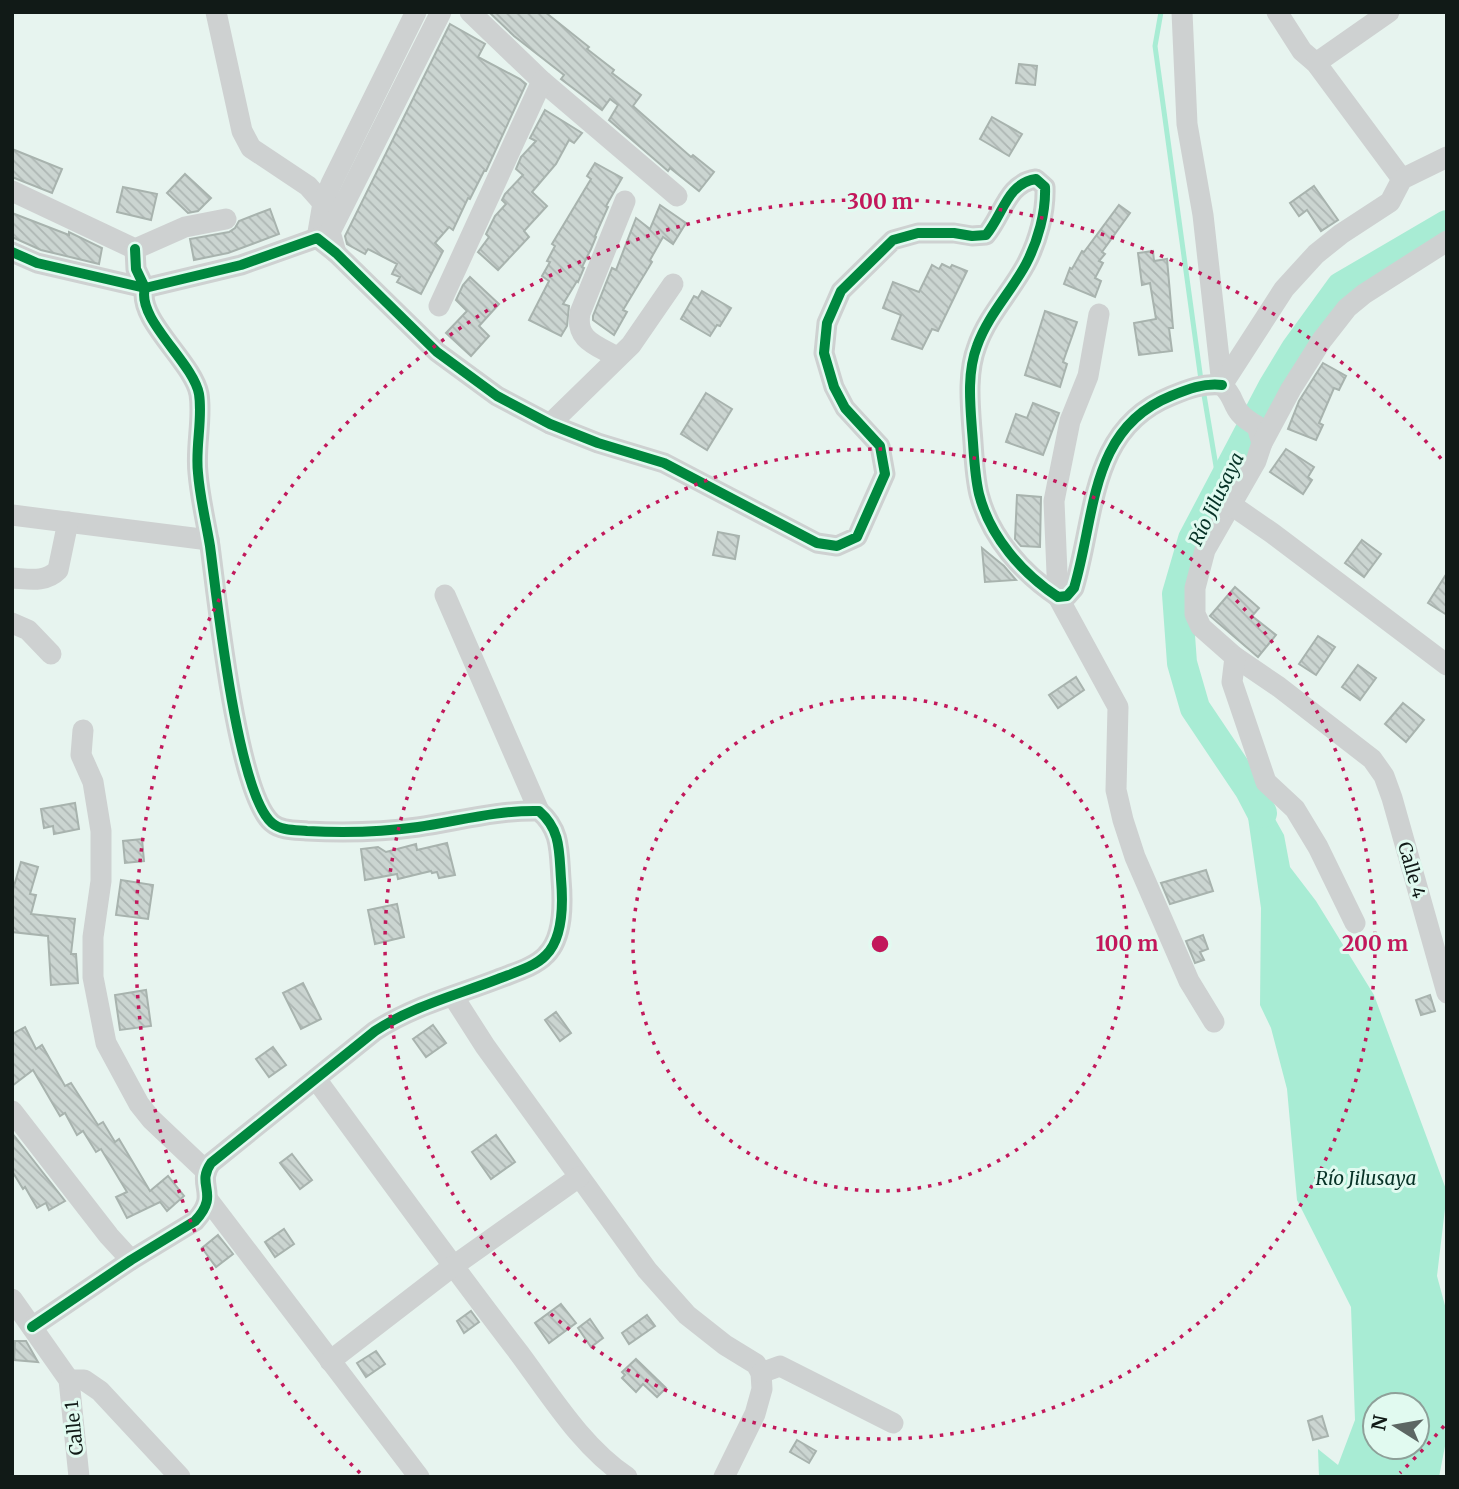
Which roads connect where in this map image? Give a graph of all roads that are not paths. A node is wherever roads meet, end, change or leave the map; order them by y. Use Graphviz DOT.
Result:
graph roads {
  1 [pos="216,12"];
  2 [pos="416,12"];
  3 [pos="441,12"];
  4 [pos="470,12"];
  5 [pos="1182,12"];
  6 [pos="1277,12"];
  7 [pos="1389,12"];
  8 [pos="1315,63"];
  9 [pos="542,81"];
  10 [pos="1447,157"];
  11 [pos="1402,179"];
  12 [pos="12,191"];
  13 [pos="677,196"];
  14 [pos="625,201"];
  15 [pos="324,203"];
  16 [pos="226,219"];
  17 [pos="317,238"];
  18 [pos="1447,241"];
  19 [pos="135,249"];
  20 [pos="12,252"];
  21 [pos="336,253"];
  22 [pos="673,284"];
  23 [pos="145,288"];
  24 [pos="439,306"];
  25 [pos="1099,314"];
  26 [pos="617,357"];
  27 [pos="1208,385"];
  28 [pos="550,424"];
  29 [pos="1254,429"];
  30 [pos="1230,504"];
  31 [pos="12,515"];
  32 [pos="68,522"];
  33 [pos="209,540"];
  34 [pos="12,578"];
  35 [pos="445,595"];
  36 [pos="1058,597"];
  37 [pos="12,623"];
  38 [pos="51,654"];
  39 [pos="1235,657"];
  40 [pos="1447,665"];
  41 [pos="83,730"];
  42 [pos="539,811"];
  43 [pos="1355,923"];
  44 [pos="1446,986"];
  45 [pos="453,996"];
  46 [pos="1214,1022"];
  47 [pos="316,1079"];
  48 [pos="12,1111"];
  49 [pos="206,1171"];
  50 [pos="579,1177"];
  51 [pos="209,1201"];
  52 [pos="131,1259"];
  53 [pos="452,1267"];
  54 [pos="12,1299"];
  55 [pos="32,1327"];
  56 [pos="330,1361"];
  57 [pos="761,1373"];
  58 [pos="69,1380"];
  59 [pos="893,1423"];
  60 [pos="79,1477"];
  61 [pos="180,1477"];
  62 [pos="419,1477"];
  63 [pos="627,1477"];
  64 [pos="724,1477"];
  1 -- 15 [label="street"];
  2 -- 15 [label="street"];
  3 -- 21 [label="street"];
  4 -- 9 [label="street"];
  5 -- 27 [label="street"];
  6 -- 8 [label="street"];
  7 -- 8 [label="street"];
  8 -- 11 [label="street"];
  9 -- 13 [label="street"];
  9 -- 24 [label="street"];
  10 -- 11 [label="street"];
  11 -- 27 [label="street"];
  12 -- 19 [label="street"];
  14 -- 26 [label="street"];
  15 -- 17 [label="street"];
  16 -- 19 [label="street"];
  17 -- 21 [label="street"];
  17 -- 23 [label="street"];
  18 -- 29 [label="street, Calle 4"];
  19 -- 23 [label="street"];
  20 -- 23 [label="street"];
  21 -- 28 [label="street"];
  22 -- 26 [label="street"];
  23 -- 33 [label="street"];
  25 -- 36 [label="street"];
  26 -- 28 [label="street"];
  27 -- 29 [label="street"];
  27 -- 36 [label="street"];
  28 -- 36 [label="street"];
  29 -- 30 [label="street, Calle 4"];
  30 -- 39 [label="street, Calle 4"];
  30 -- 40 [label="street"];
  31 -- 32 [label="street"];
  32 -- 33 [label="street"];
  32 -- 34 [label="street"];
  33 -- 42 [label="street"];
  35 -- 42 [label="street"];
  36 -- 46 [label="street"];
  37 -- 38 [label="street"];
  39 -- 43 [label="street"];
  39 -- 44 [label="street, Calle 4"];
  41 -- 49 [label="street"];
  42 -- 45 [label="street"];
  45 -- 47 [label="street"];
  45 -- 50 [label="street"];
  47 -- 49 [label="street"];
  47 -- 53 [label="street"];
  48 -- 52 [label="street"];
  49 -- 51 [label="street"];
  50 -- 53 [label="street"];
  50 -- 57 [label="street"];
  51 -- 52 [label="street"];
  51 -- 56 [label="street"];
  52 -- 55 [label="street"];
  53 -- 56 [label="street"];
  53 -- 63 [label="street"];
  54 -- 55 [label="street"];
  55 -- 58 [label="street"];
  56 -- 62 [label="street"];
  57 -- 59 [label="street"];
  57 -- 64 [label="street"];
  58 -- 60 [label="street, Calle 1"];
  58 -- 61 [label="street"];
}
